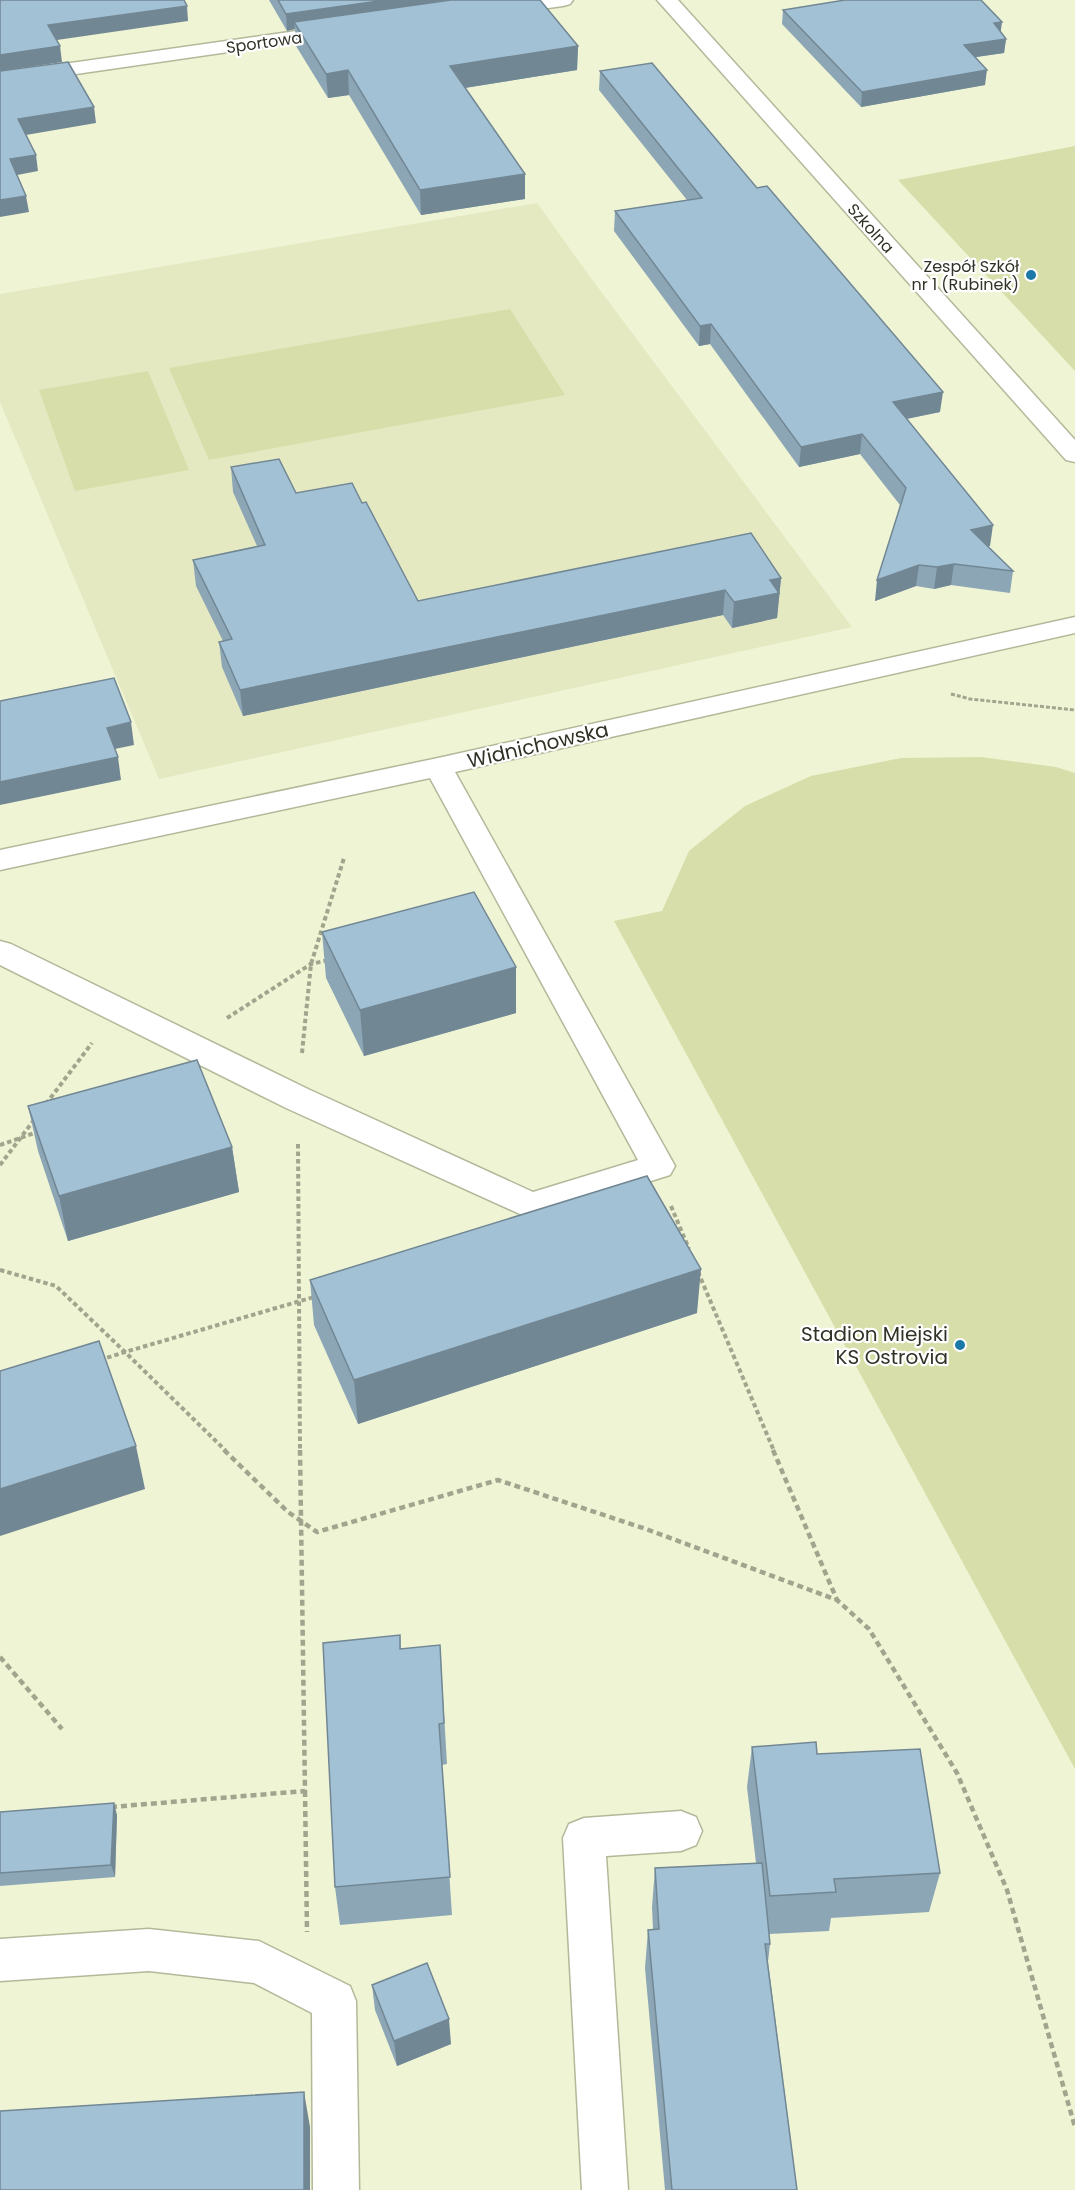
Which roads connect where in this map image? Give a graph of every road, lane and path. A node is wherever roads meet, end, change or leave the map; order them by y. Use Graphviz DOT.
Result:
graph roads {
  1 [pos="563,0"];
  2 [pos="667,0"];
  3 [pos="481,12"];
  4 [pos="352,30"];
  5 [pos="0,79"];
  6 [pos="1075,455"];
  7 [pos="1075,625"];
  8 [pos="951,694"];
  9 [pos="1075,710"];
  10 [pos="438,767"];
  11 [pos="344,858"];
  12 [pos="0,860"];
  13 [pos="0,952"];
  14 [pos="334,958"];
  15 [pos="311,964"];
  16 [pos="118,1009"];
  17 [pos="188,1043"];
  18 [pos="298,1099"];
  19 [pos="42,1109"];
  20 [pos="35,1118"];
  21 [pos="43,1130"];
  22 [pos="21,1137"];
  23 [pos="0,1145"];
  24 [pos="0,1165"];
  25 [pos="670,1205"];
  26 [pos="693,1260"];
  27 [pos="0,1270"];
  28 [pos="698,1271"];
  29 [pos="322,1294"];
  30 [pos="299,1301"];
  31 [pos="125,1352"];
  32 [pos="94,1362"];
  33 [pos="300,1521"];
  34 [pos="837,1600"];
  35 [pos="0,1657"];
  36 [pos="62,1729"];
  37 [pos="305,1791"];
  38 [pos="101,1808"];
  39 [pos="681,1831"];
  40 [pos="0,1960"];
  41 [pos="308,1989"];
  42 [pos="1075,2127"];
  43 [pos="336,2190"];
  44 [pos="605,2190"];
  1 -- 3 [label="street"];
  2 -- 6 [label="street, Szkolna"];
  4 -- 5 [label="street, Sportowa"];
  7 -- 10 [label="street, Widnichowska"];
  8 -- 9 [label="path"];
  10 -- 12 [label="street, Widnichowska"];
  10 -- 18 [label="street"];
  11 -- 15 [label="path"];
  13 -- 16 [label="street"];
  14 -- 15 [label="path"];
  15 -- 17 [label="path"];
  15 -- 18 [label="path"];
  16 -- 17 [label="street"];
  16 -- 19 [label="path"];
  17 -- 18 [label="street"];
  18 -- 30 [label="path"];
  20 -- 22 [label="path"];
  21 -- 22 [label="path"];
  22 -- 23 [label="path"];
  22 -- 24 [label="path"];
  25 -- 26 [label="path"];
  27 -- 31 [label="path"];
  28 -- 34 [label="path"];
  29 -- 30 [label="path"];
  30 -- 31 [label="path"];
  30 -- 33 [label="path"];
  31 -- 32 [label="path"];
  31 -- 33 [label="path"];
  33 -- 34 [label="path"];
  33 -- 37 [label="path"];
  34 -- 42 [label="path"];
  35 -- 36 [label="path"];
  37 -- 38 [label="path"];
  37 -- 41 [label="path"];
  39 -- 44 [label="street"];
  40 -- 41 [label="street"];
  41 -- 43 [label="street"];
}
